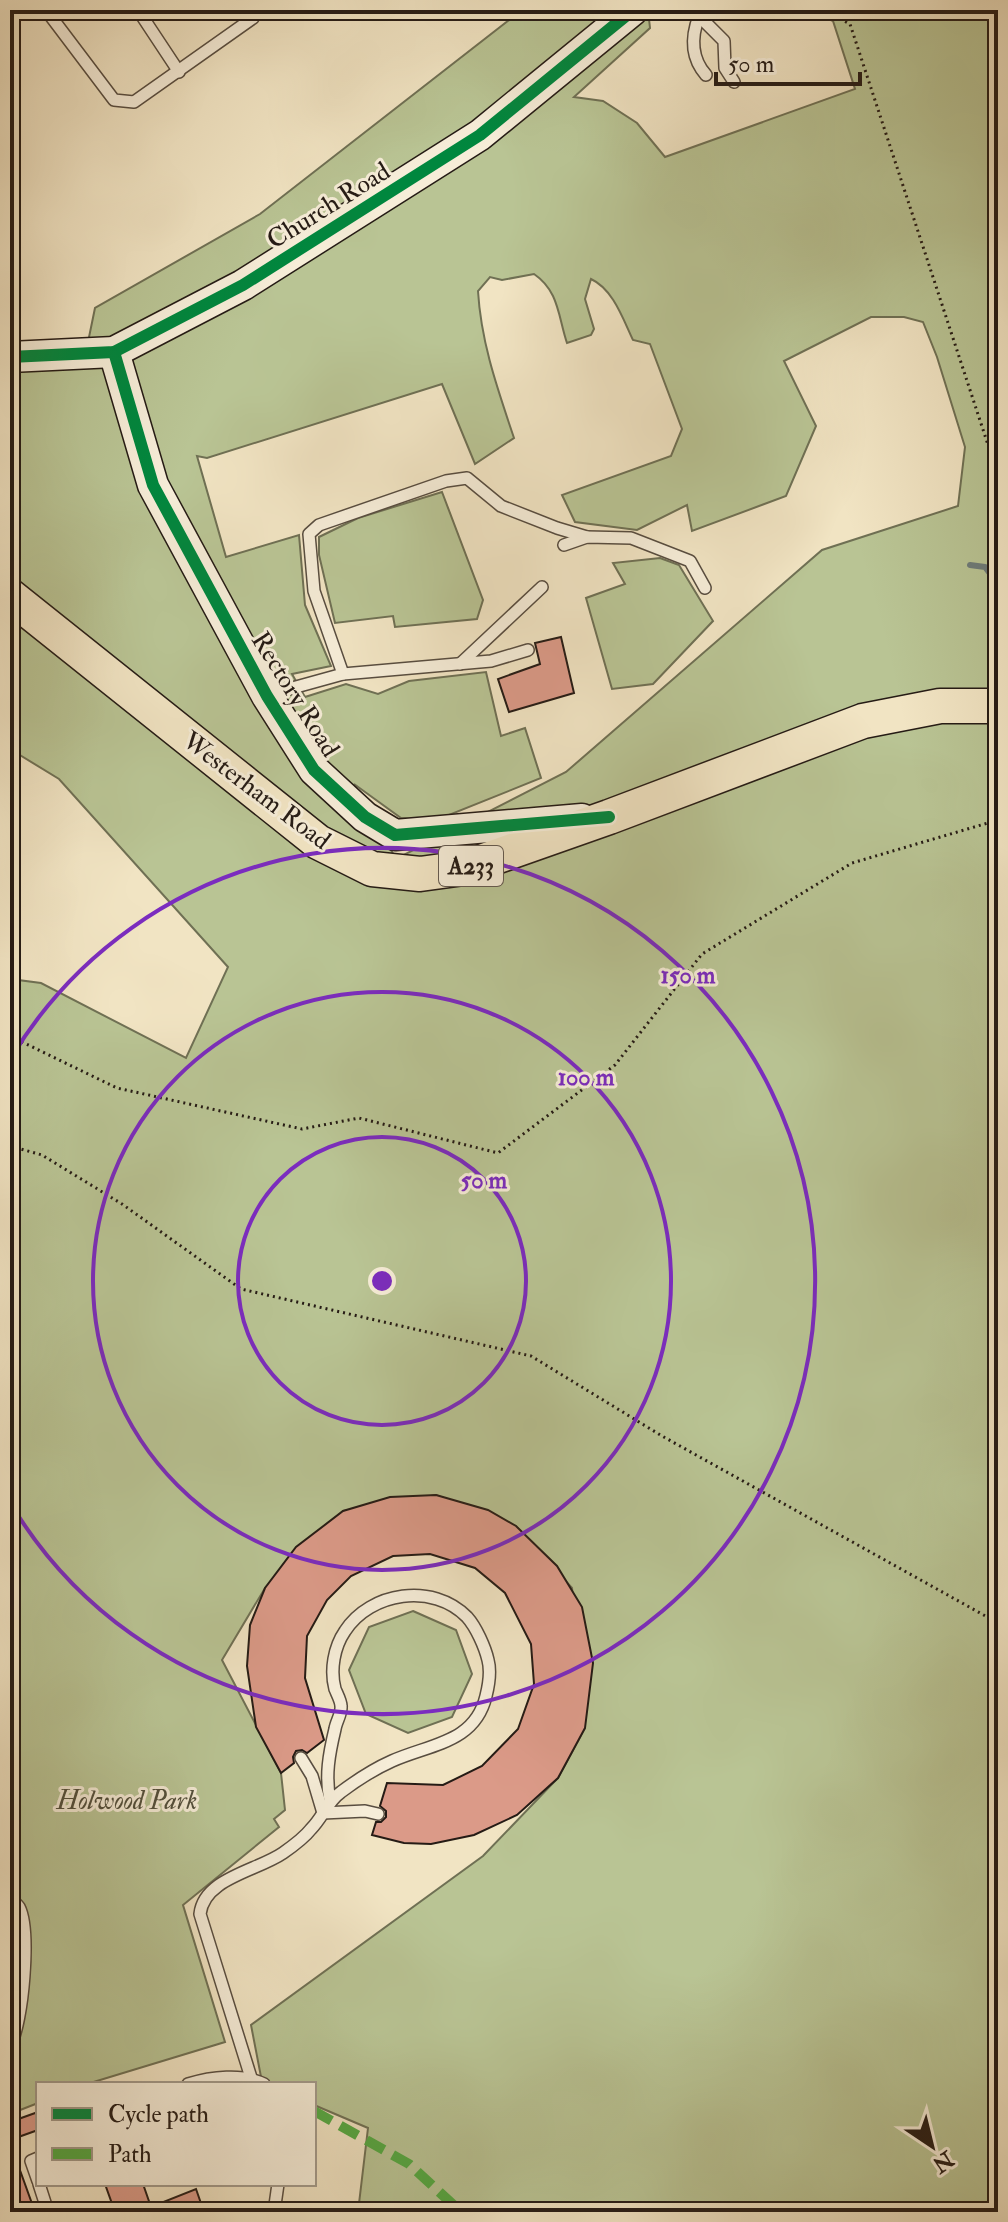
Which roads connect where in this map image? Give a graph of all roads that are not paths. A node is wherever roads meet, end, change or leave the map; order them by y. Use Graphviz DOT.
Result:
graph roads {
  1 [pos="46,10"];
  2 [pos="138,10"];
  3 [pos="256,10"];
  4 [pos="633,10"];
  5 [pos="698,13"];
  6 [pos="179,72"];
  7 [pos="706,75"];
  8 [pos="734,82"];
  9 [pos="114,352"];
  10 [pos="10,357"];
  11 [pos="587,537"];
  12 [pos="564,545"];
  13 [pos="542,587"];
  14 [pos="705,588"];
  15 [pos="10,596"];
  16 [pos="528,650"];
  17 [pos="459,664"];
  18 [pos="343,674"];
  19 [pos="267,696"];
  20 [pos="998,706"];
  21 [pos="609,817"];
  22 [pos="301,1758"];
  23 [pos="330,1800"];
  24 [pos="323,1813"];
  25 [pos="378,1814"];
  26 [pos="10,1898"];
  27 [pos="10,2046"];
  28 [pos="252,2081"];
  29 [pos="194,2082"];
  30 [pos="36,2159"];
  31 [pos="36,2177"];
  32 [pos="39,2186"];
  33 [pos="278,2186"];
  34 [pos="48,2212"];
  35 [pos="274,2212"];
  1 -- 6 [label="lane"];
  2 -- 6 [label="lane"];
  3 -- 6 [label="lane"];
  4 -- 9 [label="street, Church Road"];
  5 -- 7 [label="lane"];
  5 -- 8 [label="lane"];
  9 -- 10 [label="street, Church Road"];
  9 -- 19 [label="street, Rectory Road"];
  11 -- 12 [label="lane"];
  11 -- 14 [label="lane"];
  11 -- 18 [label="lane"];
  13 -- 17 [label="lane"];
  15 -- 21 [label="main road, Westerham Road / A233"];
  16 -- 17 [label="lane"];
  17 -- 18 [label="lane"];
  18 -- 19 [label="lane"];
  19 -- 21 [label="street, Rectory Road"];
  20 -- 21 [label="main road, Westerham Road / A233"];
  22 -- 24 [label="lane"];
  23 -- 23 [label="lane"];
  23 -- 24 [label="lane"];
  24 -- 25 [label="lane"];
  24 -- 28 [label="lane"];
  26 -- 27 [label="lane"];
  28 -- 29 [label="lane"];
  30 -- 31 [label="lane"];
  32 -- 34 [label="lane"];
  33 -- 35 [label="lane"];
}
